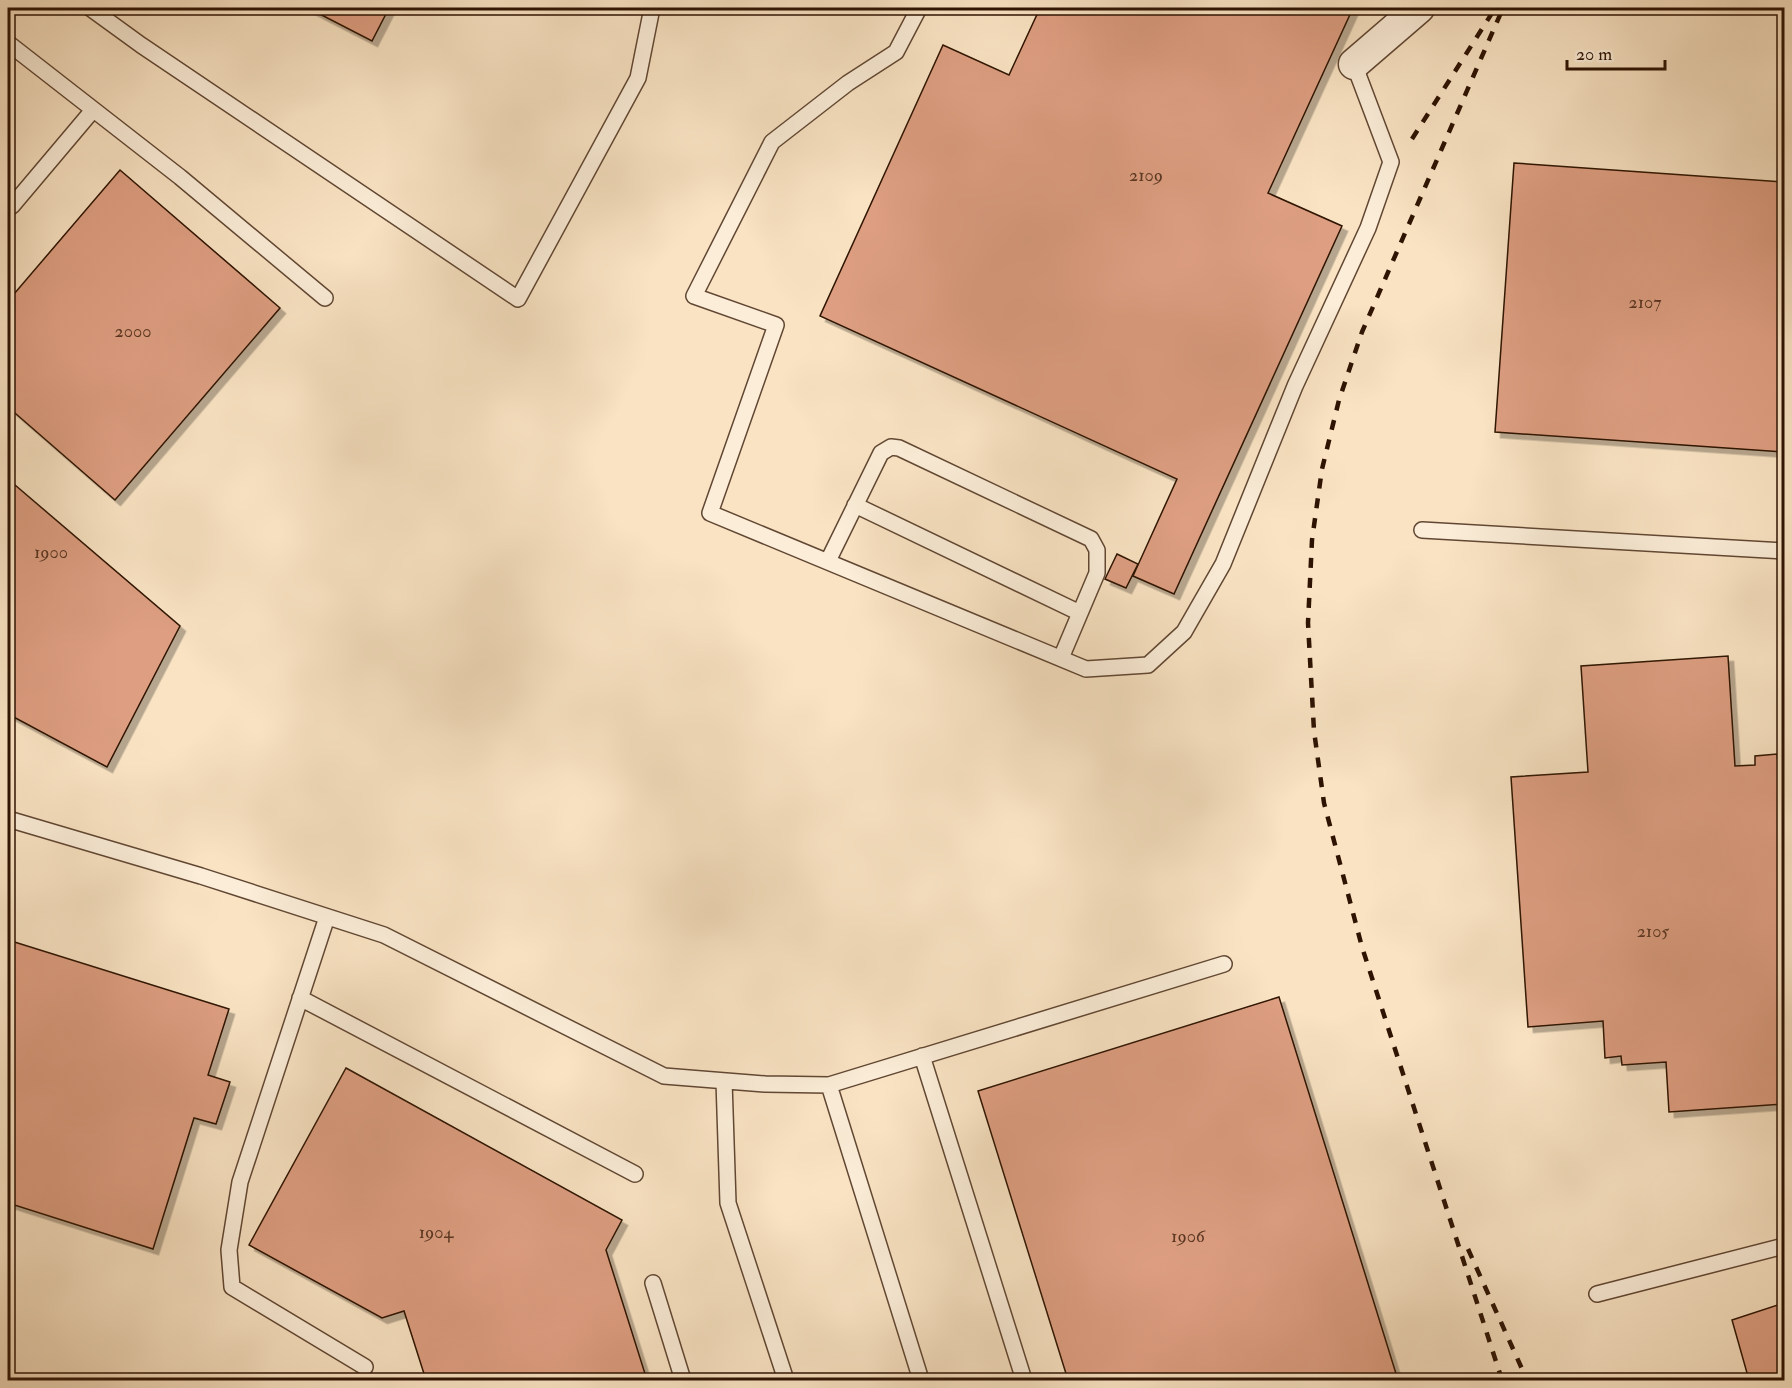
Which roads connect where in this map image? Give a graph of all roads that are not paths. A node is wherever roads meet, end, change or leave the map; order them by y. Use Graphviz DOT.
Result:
graph roads {
  1 [pos="90,8"];
  2 [pos="652,8"];
  3 [pos="919,8"];
  4 [pos="1419,8"];
  5 [pos="8,43"];
  6 [pos="1354,64"];
  7 [pos="93,110"];
  8 [pos="12,206"];
  9 [pos="325,298"];
  10 [pos="855,505"];
  11 [pos="1422,530"];
  12 [pos="1785,551"];
  13 [pos="828,561"];
  14 [pos="1080,613"];
  15 [pos="1061,658"];
  16 [pos="8,819"];
  17 [pos="327,917"];
  18 [pos="1224,964"];
  19 [pos="300,998"];
  20 [pos="922,1056"];
  21 [pos="724,1081"];
  22 [pos="829,1085"];
  23 [pos="635,1174"];
  24 [pos="1785,1246"];
  25 [pos="653,1283"];
  26 [pos="1597,1294"];
  27 [pos="364,1366"];
  28 [pos="683,1380"];
  29 [pos="786,1380"];
  30 [pos="921,1380"];
  31 [pos="1024,1380"];
  1 -- 2 [label="lane"];
  3 -- 13 [label="lane"];
  4 -- 6 [label="street"];
  5 -- 7 [label="lane"];
  6 -- 15 [label="lane"];
  7 -- 8 [label="lane"];
  7 -- 9 [label="lane"];
  10 -- 13 [label="lane"];
  10 -- 14 [label="lane"];
  10 -- 14 [label="lane"];
  11 -- 12 [label="lane"];
  13 -- 15 [label="lane"];
  14 -- 15 [label="lane"];
  16 -- 17 [label="lane"];
  17 -- 19 [label="lane"];
  17 -- 21 [label="lane"];
  18 -- 20 [label="lane"];
  19 -- 23 [label="lane"];
  19 -- 27 [label="lane"];
  20 -- 22 [label="lane"];
  20 -- 31 [label="lane"];
  21 -- 22 [label="lane"];
  21 -- 29 [label="lane"];
  22 -- 30 [label="lane"];
  24 -- 26 [label="lane"];
  25 -- 28 [label="lane"];
}
